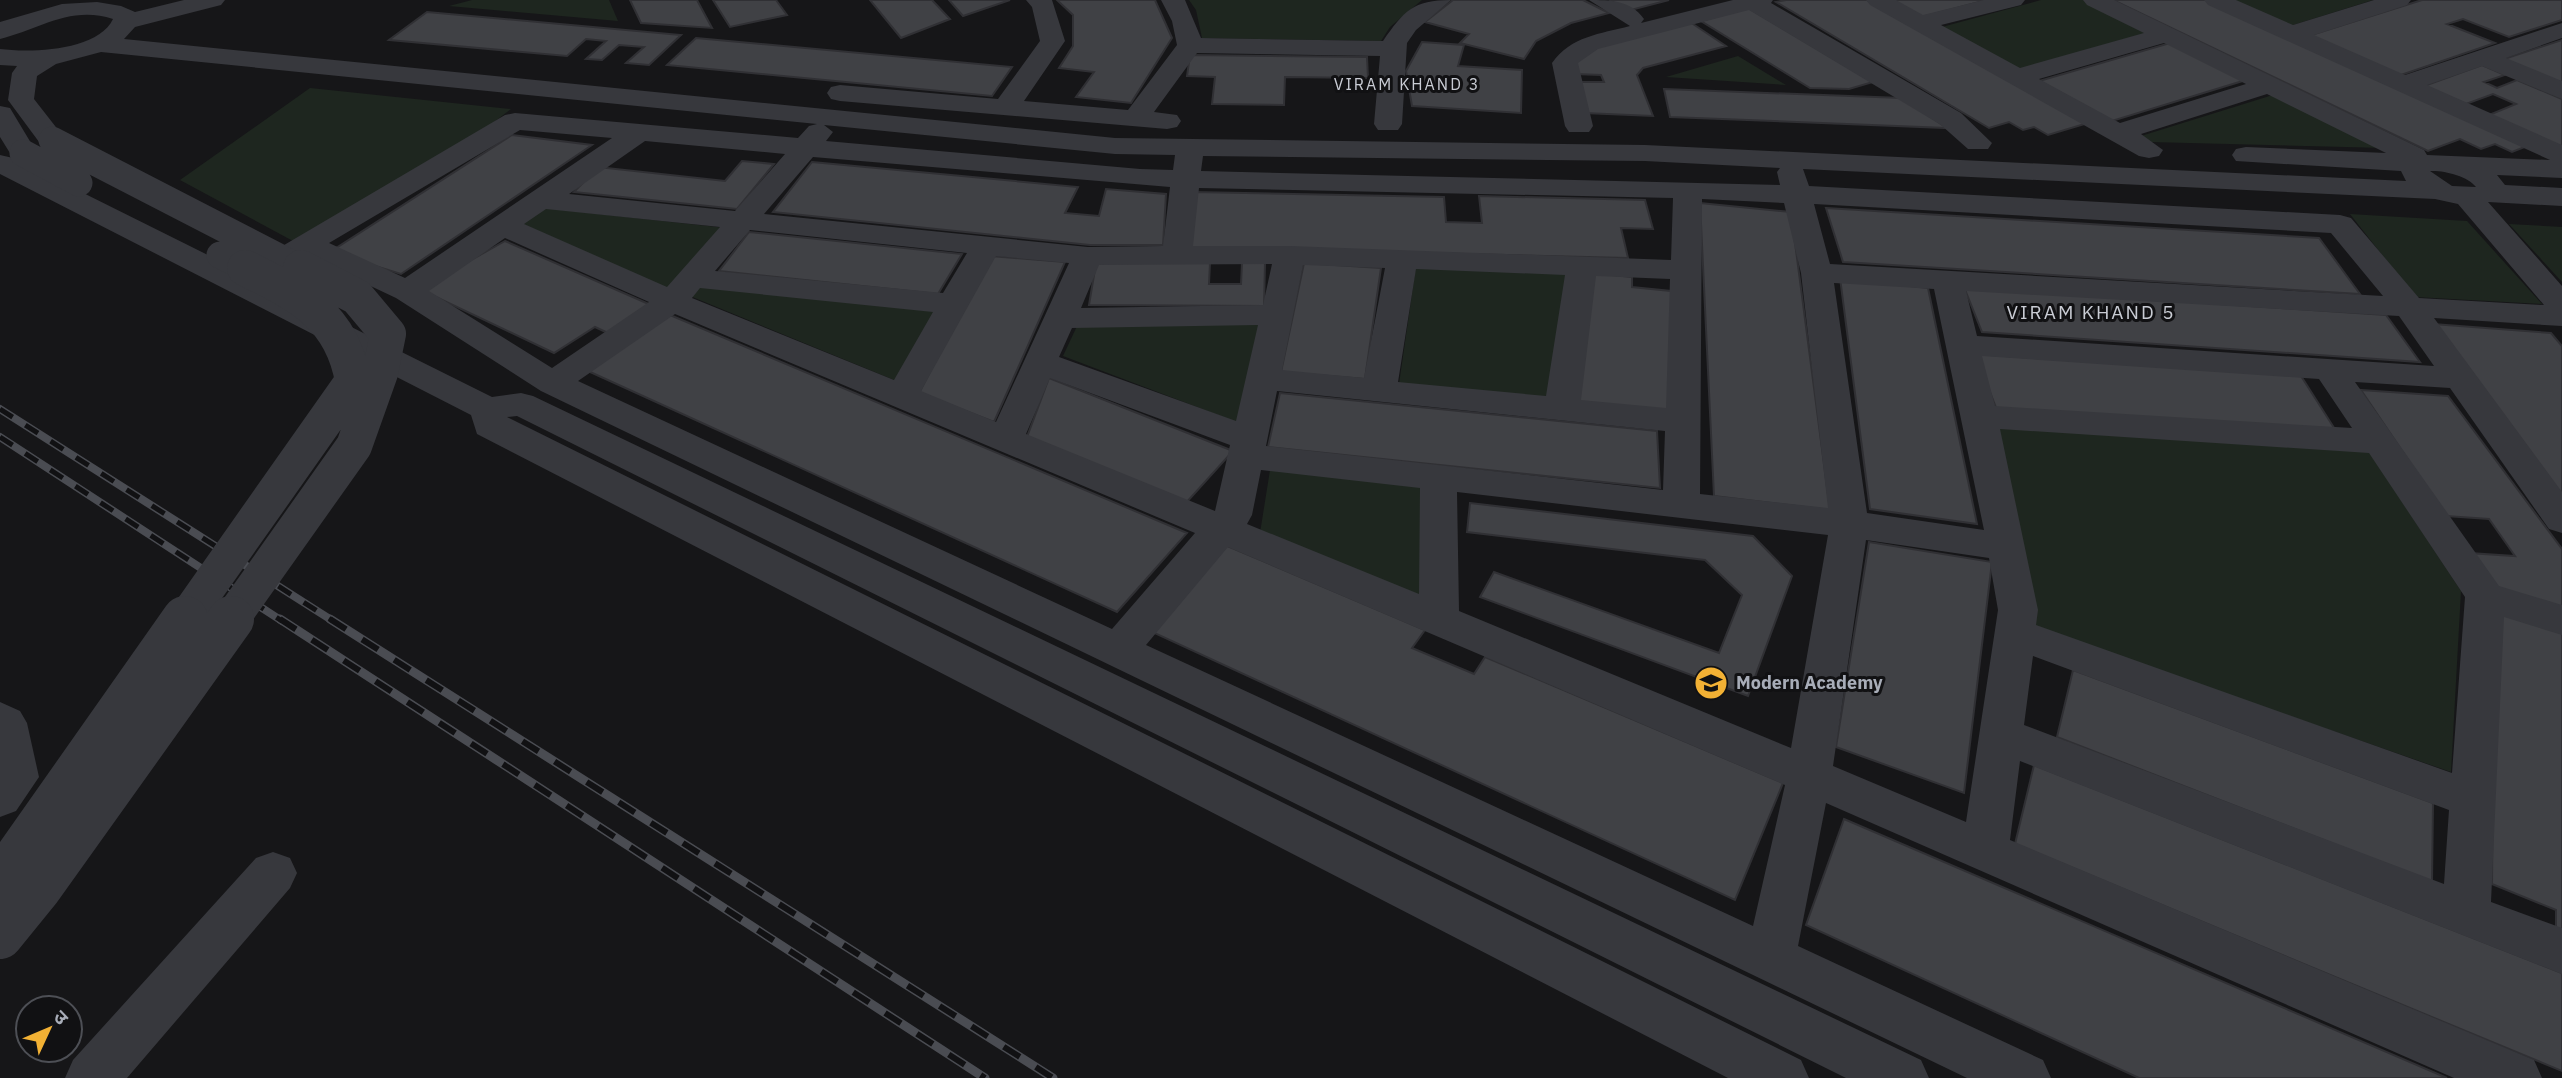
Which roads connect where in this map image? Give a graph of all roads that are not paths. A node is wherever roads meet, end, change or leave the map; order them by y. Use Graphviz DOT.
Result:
graph roads {
  1 [pos="17,0"];
  2 [pos="162,0"];
  3 [pos="213,0"];
  4 [pos="1038,0"];
  5 [pos="1173,0"];
  6 [pos="1439,0"];
  7 [pos="1601,0"];
  8 [pos="1710,0"];
  9 [pos="1878,0"];
  10 [pos="2013,0"];
  11 [pos="2095,0"];
  12 [pos="2216,0"];
  13 [pos="2399,0"];
  14 [pos="1754,1"];
  15 [pos="70,4"];
  16 [pos="42,14"];
  17 [pos="1632,19"];
  18 [pos="122,20"];
  19 [pos="1920,23"];
  20 [pos="2,29"];
  21 [pos="2562,30"];
  22 [pos="2291,34"];
  23 [pos="2166,35"];
  24 [pos="97,44"];
  25 [pos="1190,46"];
  26 [pos="1393,49"];
  27 [pos="2483,57"];
  28 [pos="48,58"];
  29 [pos="4,65"];
  30 [pos="1539,65"];
  31 [pos="2017,77"];
  32 [pos="2404,84"];
  33 [pos="2269,85"];
  34 [pos="2562,91"];
  35 [pos="1005,108"];
  36 [pos="0,114"];
  37 [pos="830,119"];
  38 [pos="1134,120"];
  39 [pos="1258,122"];
  40 [pos="1388,124"];
  41 [pos="1416,124"];
  42 [pos="641,131"];
  43 [pos="1191,134"];
  44 [pos="2107,140"];
  45 [pos="1937,141"];
  46 [pos="806,147"];
  47 [pos="25,152"];
  48 [pos="2176,152"];
  49 [pos="2217,153"];
  50 [pos="2562,155"];
  51 [pos="2424,162"];
  52 [pos="1791,163"];
  53 [pos="2456,164"];
  54 [pos="2562,169"];
  55 [pos="1185,179"];
  56 [pos="1688,190"];
  57 [pos="2466,194"];
  58 [pos="2562,197"];
  59 [pos="544,200"];
  60 [pos="741,222"];
  61 [pos="505,227"];
  62 [pos="306,244"];
  63 [pos="986,246"];
  64 [pos="1177,255"];
  65 [pos="1290,255"];
  66 [pos="1088,256"];
  67 [pos="1402,259"];
  68 [pos="1582,266"];
  69 [pos="1686,270"];
  70 [pos="1817,273"];
  71 [pos="1948,280"];
  72 [pos="241,282"];
  73 [pos="682,290"];
  74 [pos="407,291"];
  75 [pos="953,304"];
  76 [pos="2562,306"];
  77 [pos="2409,307"];
  78 [pos="1277,315"];
  79 [pos="2562,316"];
  80 [pos="1060,318"];
  81 [pos="1963,345"];
  82 [pos="1040,362"];
  83 [pos="2330,370"];
  84 [pos="1263,379"];
  85 [pos="2460,379"];
  86 [pos="553,383"];
  87 [pos="1379,391"];
  88 [pos="901,397"];
  89 [pos="488,409"];
  90 [pos="1562,409"];
  91 [pos="1980,416"];
  92 [pos="1683,421"];
  93 [pos="1005,440"];
  94 [pos="2379,442"];
  95 [pos="1248,447"];
  96 [pos="1438,478"];
  97 [pos="1681,505"];
  98 [pos="2562,520"];
  99 [pos="1849,524"];
  100 [pos="1222,530"];
  101 [pos="2007,547"];
  102 [pos="2485,596"];
  103 [pos="1439,619"];
  104 [pos="2562,620"];
  105 [pos="2015,633"];
  106 [pos="1118,650"];
  107 [pos="0,719"];
  108 [pos="2001,735"];
  109 [pos="1809,775"];
  110 [pos="0,798"];
  111 [pos="2472,799"];
  112 [pos="1985,851"];
  113 [pos="273,873"];
  114 [pos="0,882"];
  115 [pos="2466,914"];
  116 [pos="0,936"];
  117 [pos="2562,951"];
  118 [pos="1771,959"];
  119 [pos="92,1078"];
  120 [pos="1782,1078"];
  121 [pos="1902,1078"];
  122 [pos="2024,1078"];
  123 [pos="2515,1078"];
  1 -- 16 [label="street"];
  2 -- 18 [label="street"];
  3 -- 18 [label="street"];
  4 -- 35 [label="street"];
  5 -- 25 [label="street"];
  6 -- 26 [label="street"];
  7 -- 17 [label="street"];
  8 -- 17 [label="street"];
  9 -- 19 [label="street"];
  10 -- 19 [label="street"];
  11 -- 23 [label="street"];
  12 -- 22 [label="street"];
  13 -- 22 [label="street"];
  14 -- 45 [label="street"];
  14 -- 52 [label="street"];
  15 -- 16 [label="street"];
  15 -- 18 [label="street"];
  16 -- 20 [label="street"];
  17 -- 30 [label="street"];
  18 -- 24 [label="street"];
  18 -- 35 [label="street"];
  19 -- 31 [label="street"];
  21 -- 27 [label="street"];
  22 -- 32 [label="street"];
  23 -- 31 [label="street"];
  23 -- 33 [label="street"];
  24 -- 28 [label="street"];
  24 -- 37 [label="street"];
  25 -- 26 [label="street"];
  25 -- 38 [label="street"];
  26 -- 40 [label="street"];
  27 -- 32 [label="street"];
  27 -- 34 [label="street"];
  28 -- 29 [label="street"];
  28 -- 47 [label="street"];
  31 -- 44 [label="street"];
  32 -- 50 [label="street"];
  33 -- 44 [label="street"];
  33 -- 51 [label="street"];
  35 -- 38 [label="street"];
  36 -- 47 [label="street"];
  37 -- 43 [label="street"];
  37 -- 46 [label="street"];
  38 -- 43 [label="street"];
  39 -- 40 [label="street"];
  40 -- 41 [label="street"];
  42 -- 46 [label="street"];
  42 -- 59 [label="street"];
  42 -- 62 [label="street"];
  43 -- 52 [label="street"];
  43 -- 55 [label="street"];
  44 -- 48 [label="street"];
  46 -- 55 [label="street"];
  46 -- 60 [label="street"];
  47 -- 72 [label="street"];
  47 -- 114 [label="street, bridge"];
  47 -- 116 [label="street, bridge"];
  49 -- 51 [label="street"];
  51 -- 53 [label="street"];
  51 -- 57 [label="street"];
  52 -- 56 [label="street"];
  52 -- 57 [label="street"];
  52 -- 70 [label="street"];
  52 -- 77 [label="street"];
  53 -- 54 [label="street"];
  53 -- 57 [label="street"];
  55 -- 56 [label="street"];
  55 -- 64 [label="street"];
  56 -- 69 [label="street"];
  57 -- 58 [label="street"];
  57 -- 76 [label="street"];
  59 -- 60 [label="street"];
  59 -- 61 [label="street"];
  60 -- 63 [label="street"];
  60 -- 73 [label="street"];
  61 -- 73 [label="street"];
  61 -- 74 [label="street"];
  62 -- 72 [label="street"];
  62 -- 74 [label="street"];
  63 -- 66 [label="street"];
  63 -- 75 [label="street"];
  64 -- 65 [label="street"];
  64 -- 66 [label="street"];
  65 -- 67 [label="street"];
  65 -- 78 [label="street"];
  66 -- 80 [label="street"];
  67 -- 68 [label="street"];
  67 -- 87 [label="street"];
  68 -- 69 [label="street"];
  68 -- 90 [label="street"];
  69 -- 92 [label="street"];
  70 -- 71 [label="street"];
  70 -- 99 [label="street"];
  71 -- 77 [label="street"];
  71 -- 81 [label="street"];
  72 -- 89 [label="street"];
  73 -- 75 [label="street"];
  73 -- 86 [label="street"];
  73 -- 88 [label="street"];
  74 -- 86 [label="street"];
  75 -- 88 [label="street"];
  77 -- 79 [label="street"];
  77 -- 85 [label="street"];
  78 -- 80 [label="street"];
  78 -- 84 [label="street"];
  80 -- 82 [label="street"];
  81 -- 83 [label="street"];
  81 -- 91 [label="street"];
  82 -- 93 [label="street"];
  82 -- 95 [label="street"];
  83 -- 85 [label="street"];
  83 -- 94 [label="street"];
  84 -- 87 [label="street"];
  84 -- 95 [label="street"];
  85 -- 98 [label="street"];
  86 -- 106 [label="street"];
  87 -- 90 [label="street"];
  88 -- 93 [label="street"];
  89 -- 120 [label="street"];
  89 -- 121 [label="street"];
  90 -- 92 [label="street"];
  91 -- 94 [label="street"];
  91 -- 101 [label="street"];
  92 -- 97 [label="street"];
  93 -- 100 [label="street"];
  94 -- 102 [label="street"];
  95 -- 96 [label="street"];
  95 -- 100 [label="street"];
  96 -- 97 [label="street"];
  96 -- 103 [label="street"];
  97 -- 99 [label="street"];
  99 -- 101 [label="street"];
  99 -- 109 [label="street"];
  100 -- 103 [label="street"];
  100 -- 106 [label="street"];
  101 -- 105 [label="street"];
  102 -- 104 [label="street"];
  102 -- 111 [label="street"];
  103 -- 109 [label="street"];
  105 -- 108 [label="street"];
  105 -- 111 [label="street"];
  106 -- 118 [label="street"];
  107 -- 110 [label="street"];
  108 -- 112 [label="street"];
  108 -- 115 [label="street"];
  109 -- 112 [label="street"];
  109 -- 118 [label="street"];
  111 -- 115 [label="street"];
  112 -- 123 [label="street"];
  113 -- 119 [label="street"];
  115 -- 117 [label="street"];
  118 -- 122 [label="street"];
}
